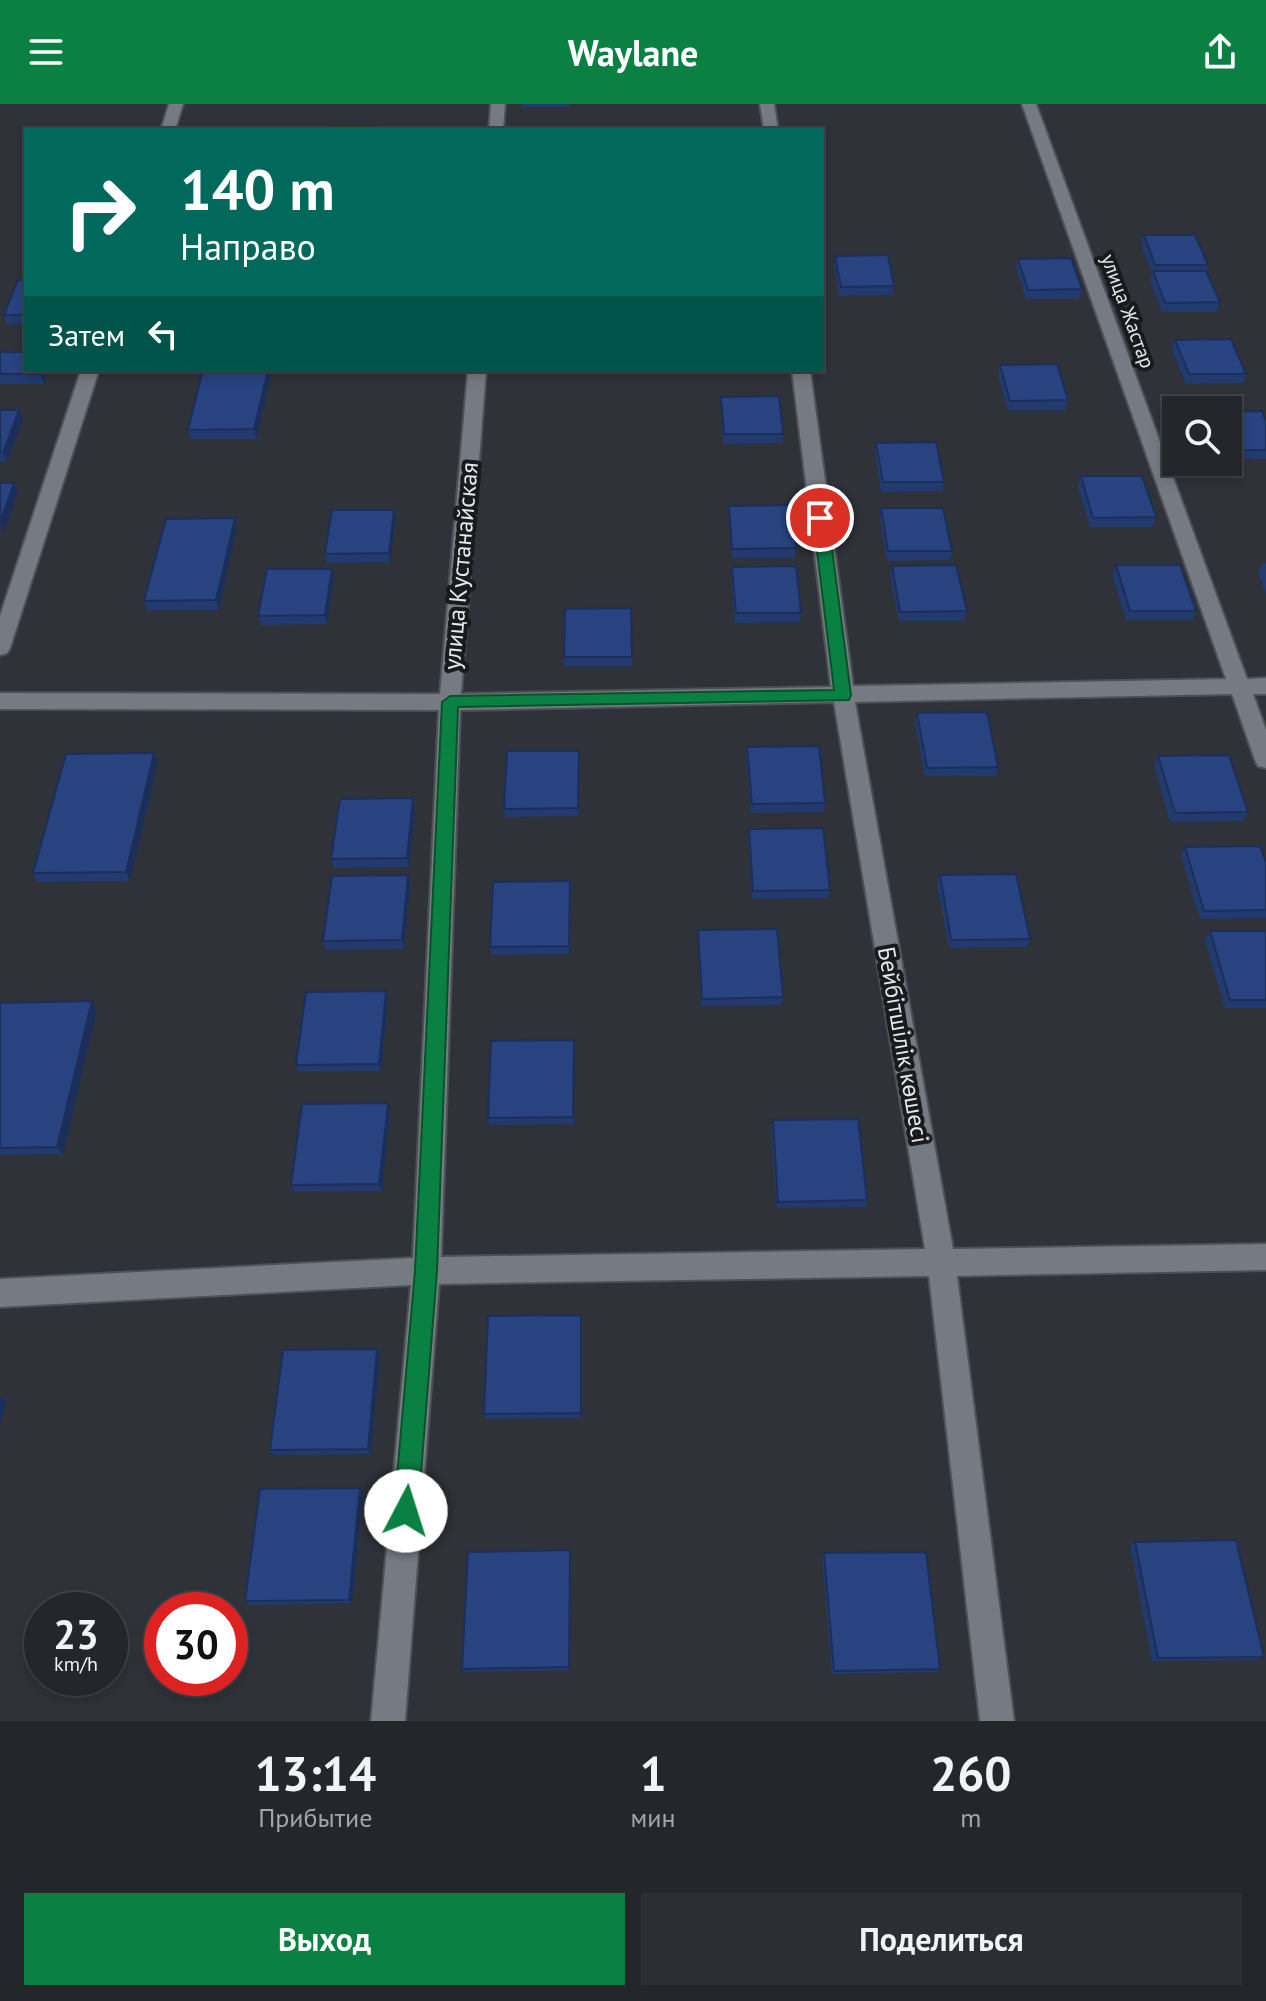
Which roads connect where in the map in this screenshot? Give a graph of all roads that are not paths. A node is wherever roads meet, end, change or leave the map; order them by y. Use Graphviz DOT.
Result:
graph roads {
  1 [pos="176,104"];
  2 [pos="498,104"];
  3 [pos="767,104"];
  4 [pos="1029,104"];
  5 [pos="169,128"];
  6 [pos="496,128"];
  7 [pos="771,128"];
  8 [pos="89,372"];
  9 [pos="477,372"];
  10 [pos="801,372"];
  11 [pos="0,648"];
  12 [pos="1240,686"];
  13 [pos="1266,686"];
  14 [pos="843,695"];
  15 [pos="0,701"];
  16 [pos="450,702"];
  17 [pos="1266,760"];
  18 [pos="1266,1257"];
  19 [pos="941,1260"];
  20 [pos="426,1271"];
  21 [pos="0,1293"];
  22 [pos="388,1721"];
  23 [pos="997,1721"];
  1 -- 5 [label="street"];
  2 -- 6 [label="street"];
  3 -- 7 [label="street"];
  4 -- 12 [label="street, улица Жастар"];
  8 -- 11 [label="street"];
  9 -- 16 [label="street, улица Кустанайская"];
  10 -- 14 [label="street, Бейбітшілік көшесі"];
  12 -- 13 [label="street"];
  12 -- 14 [label="street"];
  12 -- 17 [label="street, улица Жастар"];
  14 -- 16 [label="street"];
  14 -- 19 [label="street, Бейбітшілік көшесі"];
  15 -- 16 [label="street"];
  16 -- 20 [label="street, улица Кустанайская"];
  18 -- 19 [label="street"];
  19 -- 20 [label="street"];
  19 -- 23 [label="street, Бейбітшілік көшесі"];
  20 -- 21 [label="street"];
  20 -- 22 [label="street, улица Кустанайская"];
}
